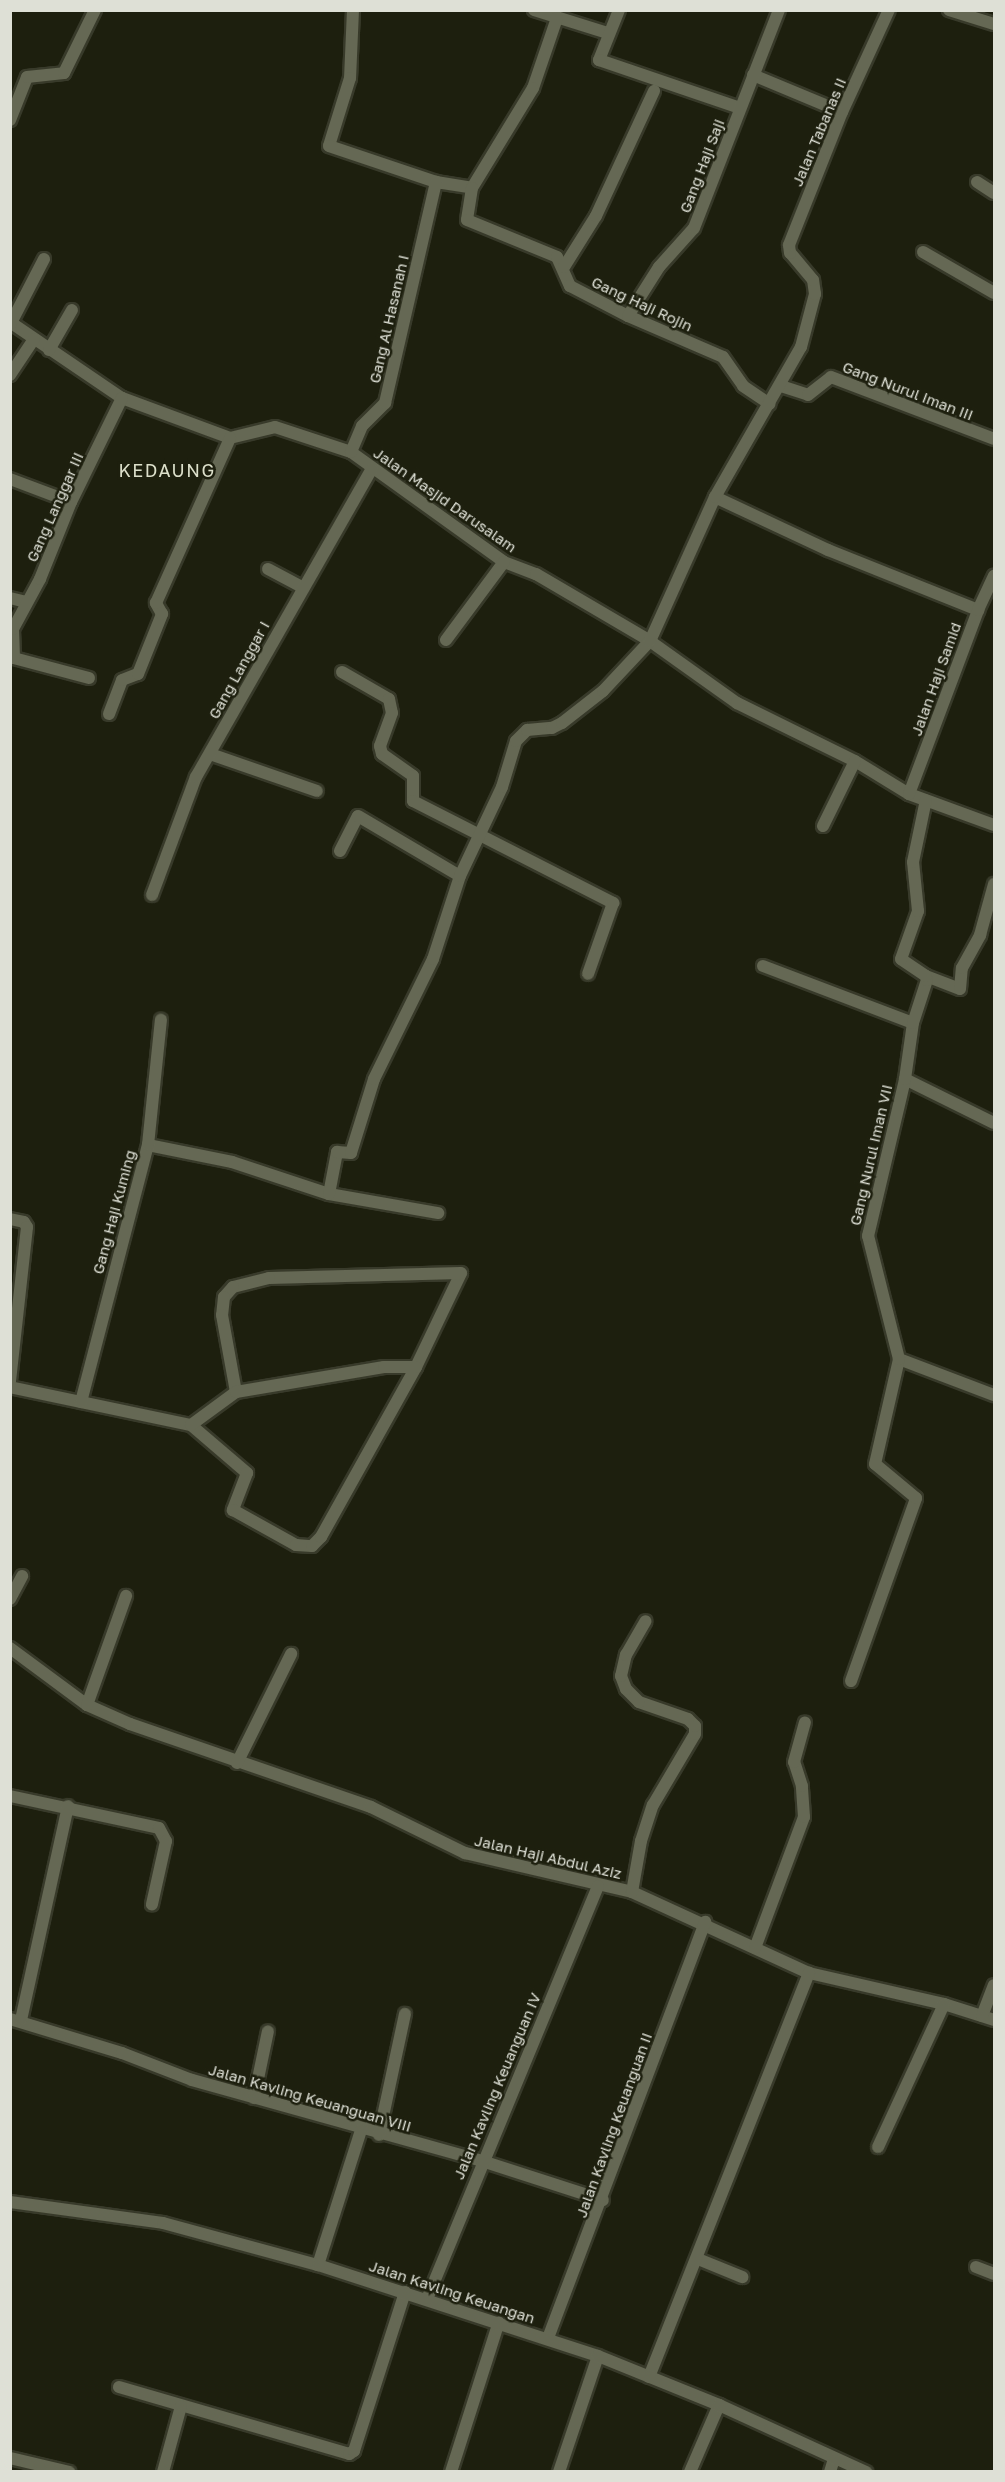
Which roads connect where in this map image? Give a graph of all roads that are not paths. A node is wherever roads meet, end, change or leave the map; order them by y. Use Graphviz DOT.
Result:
graph roads {
  1 [pos="95,10"];
  2 [pos="353,10"];
  3 [pos="534,10"];
  4 [pos="619,10"];
  5 [pos="779,10"];
  6 [pos="889,10"];
  7 [pos="949,10"];
  8 [pos="557,18"];
  9 [pos="994,24"];
  10 [pos="608,33"];
  11 [pos="753,75"];
  12 [pos="654,91"];
  13 [pos="740,108"];
  14 [pos="842,112"];
  15 [pos="10,120"];
  16 [pos="436,182"];
  17 [pos="977,182"];
  18 [pos="472,188"];
  19 [pos="994,193"];
  20 [pos="923,252"];
  21 [pos="44,259"];
  22 [pos="564,267"];
  23 [pos="994,293"];
  24 [pos="72,310"];
  25 [pos="628,316"];
  26 [pos="11,322"];
  27 [pos="34,339"];
  28 [pos="49,350"];
  29 [pos="10,375"];
  30 [pos="781,386"];
  31 [pos="122,398"];
  32 [pos="770,404"];
  33 [pos="230,438"];
  34 [pos="994,439"];
  35 [pos="351,452"];
  36 [pos="372,469"];
  37 [pos="10,479"];
  38 [pos="715,497"];
  39 [pos="71,502"];
  40 [pos="504,562"];
  41 [pos="268,569"];
  42 [pos="994,576"];
  43 [pos="303,588"];
  44 [pos="10,598"];
  45 [pos="26,602"];
  46 [pos="978,610"];
  47 [pos="446,640"];
  48 [pos="650,641"];
  49 [pos="342,672"];
  50 [pos="89,678"];
  51 [pos="109,714"];
  52 [pos="210,754"];
  53 [pos="855,760"];
  54 [pos="317,791"];
  55 [pos="909,794"];
  56 [pos="926,800"];
  57 [pos="994,825"];
  58 [pos="823,826"];
  59 [pos="476,835"];
  60 [pos="340,851"];
  61 [pos="460,876"];
  62 [pos="994,884"];
  63 [pos="152,895"];
  64 [pos="763,966"];
  65 [pos="588,974"];
  66 [pos="926,976"];
  67 [pos="161,1020"];
  68 [pos="913,1023"];
  69 [pos="905,1079"];
  70 [pos="994,1123"];
  71 [pos="148,1145"];
  72 [pos="329,1194"];
  73 [pos="438,1213"];
  74 [pos="10,1219"];
  75 [pos="899,1359"];
  76 [pos="416,1367"];
  77 [pos="10,1381"];
  78 [pos="10,1387"];
  79 [pos="236,1392"];
  80 [pos="994,1395"];
  81 [pos="81,1402"];
  82 [pos="191,1425"];
  83 [pos="22,1576"];
  84 [pos="126,1596"];
  85 [pos="10,1599"];
  86 [pos="646,1621"];
  87 [pos="10,1648"];
  88 [pos="291,1654"];
  89 [pos="851,1681"];
  90 [pos="87,1705"];
  91 [pos="805,1722"];
  92 [pos="237,1763"];
  93 [pos="10,1796"];
  94 [pos="68,1806"];
  95 [pos="598,1886"];
  96 [pos="632,1892"];
  97 [pos="152,1904"];
  98 [pos="705,1922"];
  99 [pos="755,1948"];
  100 [pos="808,1973"];
  101 [pos="994,1985"];
  102 [pos="944,2004"];
  103 [pos="405,2014"];
  104 [pos="988,2018"];
  105 [pos="16,2020"];
  106 [pos="268,2031"];
  107 [pos="254,2098"];
  108 [pos="361,2130"];
  109 [pos="379,2134"];
  110 [pos="878,2147"];
  111 [pos="482,2161"];
  112 [pos="603,2200"];
  113 [pos="10,2202"];
  114 [pos="698,2259"];
  115 [pos="318,2265"];
  116 [pos="976,2267"];
  117 [pos="994,2274"];
  118 [pos="742,2277"];
  119 [pos="405,2292"];
  120 [pos="427,2299"];
  121 [pos="499,2322"];
  122 [pos="548,2338"];
  123 [pos="598,2356"];
  124 [pos="649,2377"];
  125 [pos="119,2387"];
  126 [pos="719,2405"];
  127 [pos="181,2406"];
  128 [pos="10,2458"];
  129 [pos="834,2459"];
  130 [pos="69,2472"];
  131 [pos="163,2472"];
  132 [pos="451,2472"];
  133 [pos="559,2472"];
  134 [pos="690,2472"];
  135 [pos="830,2472"];
  136 [pos="866,2472"];
  1 -- 15 [label="street"];
  2 -- 16 [label="street"];
  3 -- 8 [label="street"];
  4 -- 10 [label="street"];
  5 -- 11 [label="street, Gang Haji Saji"];
  6 -- 14 [label="street, Jalan Tabanas II"];
  7 -- 9 [label="street"];
  8 -- 10 [label="street"];
  8 -- 18 [label="street"];
  10 -- 13 [label="street"];
  11 -- 13 [label="street, Gang Haji Saji"];
  11 -- 14 [label="street"];
  12 -- 22 [label="street"];
  13 -- 25 [label="street, Gang Haji Saji"];
  14 -- 30 [label="street, Jalan Tabanas II"];
  16 -- 18 [label="street"];
  16 -- 35 [label="street, Gang Al Hasanah I"];
  17 -- 19 [label="street"];
  18 -- 22 [label="street, Gang Haji Rojin"];
  20 -- 23 [label="street"];
  21 -- 26 [label="street"];
  22 -- 25 [label="street, Gang Haji Rojin"];
  24 -- 28 [label="street"];
  25 -- 32 [label="street, Gang Haji Rojin"];
  26 -- 27 [label="street"];
  27 -- 28 [label="street"];
  27 -- 29 [label="street"];
  28 -- 31 [label="street"];
  30 -- 32 [label="street"];
  30 -- 34 [label="street, Gang Nurul Iman III"];
  31 -- 33 [label="street"];
  31 -- 39 [label="street, Gang Langgar III"];
  32 -- 38 [label="street"];
  33 -- 35 [label="street, Jalan Masjid Darusalam"];
  33 -- 51 [label="street"];
  35 -- 36 [label="street, Jalan Masjid Darusalam"];
  36 -- 40 [label="street, Jalan Masjid Darusalam"];
  36 -- 43 [label="street, Gang Langgar I"];
  37 -- 39 [label="street"];
  38 -- 46 [label="street"];
  38 -- 48 [label="street"];
  39 -- 45 [label="street, Gang Langgar III"];
  40 -- 47 [label="street"];
  40 -- 48 [label="street, Jalan Masjid Darusalam"];
  41 -- 43 [label="street"];
  42 -- 46 [label="street, Jalan Haji Samid"];
  43 -- 52 [label="street, Gang Langgar I"];
  44 -- 45 [label="street"];
  45 -- 50 [label="street, Gang Langgar III"];
  46 -- 55 [label="street, Jalan Haji Samid"];
  48 -- 53 [label="street, Jalan Masjid Darusalam"];
  48 -- 59 [label="street"];
  49 -- 59 [label="street"];
  52 -- 54 [label="street"];
  52 -- 63 [label="street, Gang Langgar I"];
  53 -- 55 [label="street, Jalan Masjid Darusalam"];
  53 -- 58 [label="street"];
  55 -- 56 [label="street, Jalan Masjid Darusalam"];
  56 -- 57 [label="street, Jalan Masjid Darusalam"];
  56 -- 66 [label="street"];
  59 -- 61 [label="street"];
  59 -- 65 [label="street"];
  60 -- 61 [label="street"];
  61 -- 72 [label="street"];
  62 -- 66 [label="street"];
  64 -- 68 [label="street"];
  66 -- 68 [label="street, Gang Nurul Iman VII"];
  67 -- 71 [label="street"];
  68 -- 69 [label="street, Gang Nurul Iman VII"];
  69 -- 70 [label="street"];
  69 -- 75 [label="street, Gang Nurul Iman VII"];
  71 -- 72 [label="street, Gang Haji Kuming"];
  71 -- 81 [label="street, Gang Haji Kuming"];
  72 -- 73 [label="street, Gang Haji Kuming"];
  74 -- 77 [label="street"];
  75 -- 80 [label="street"];
  75 -- 89 [label="street, Gang Nurul Iman VII"];
  76 -- 79 [label="street"];
  76 -- 79 [label="street"];
  76 -- 82 [label="street"];
  78 -- 81 [label="street"];
  79 -- 82 [label="street"];
  81 -- 82 [label="street"];
  83 -- 85 [label="street"];
  84 -- 90 [label="street"];
  86 -- 96 [label="street"];
  87 -- 90 [label="street, Jalan Haji Abdul Aziz"];
  88 -- 92 [label="street"];
  90 -- 92 [label="street, Jalan Haji Abdul Aziz"];
  91 -- 99 [label="street"];
  92 -- 95 [label="street, Jalan Haji Abdul Aziz"];
  93 -- 94 [label="street"];
  94 -- 97 [label="street"];
  94 -- 105 [label="street"];
  95 -- 96 [label="street, Jalan Haji Abdul Aziz"];
  95 -- 111 [label="street, Jalan Kavling Keuanguan IV"];
  96 -- 98 [label="street, Jalan Haji Abdul Aziz"];
  98 -- 99 [label="street, Jalan Haji Abdul Aziz"];
  98 -- 112 [label="street, Jalan Kavling Keuanguan II"];
  99 -- 100 [label="street, Jalan Haji Abdul Aziz"];
  100 -- 102 [label="street, Jalan Haji Abdul Aziz"];
  100 -- 114 [label="street"];
  101 -- 104 [label="street"];
  102 -- 104 [label="street, Jalan Haji Abdul Aziz"];
  102 -- 110 [label="street"];
  103 -- 109 [label="street"];
  105 -- 107 [label="street, Jalan Kavling Keuanguan VIII"];
  106 -- 107 [label="street"];
  107 -- 108 [label="street, Jalan Kavling Keuanguan VIII"];
  108 -- 109 [label="street, Jalan Kavling Keuanguan VIII"];
  108 -- 115 [label="street"];
  109 -- 111 [label="street, Jalan Kavling Keuanguan VIII"];
  111 -- 112 [label="street, Jalan Kavling Keuanguan VIII"];
  111 -- 120 [label="street, Jalan Kavling Keuanguan IV"];
  112 -- 122 [label="street, Jalan Kavling Keuanguan II"];
  113 -- 115 [label="street, Jalan Kavling Keuangan"];
  114 -- 118 [label="street"];
  114 -- 124 [label="street"];
  115 -- 119 [label="street, Jalan Kavling Keuangan"];
  116 -- 117 [label="street"];
  119 -- 120 [label="street, Jalan Kavling Keuangan"];
  119 -- 127 [label="street"];
  120 -- 121 [label="street, Jalan Kavling Keuangan"];
  121 -- 122 [label="street, Jalan Kavling Keuangan"];
  121 -- 132 [label="street"];
  122 -- 123 [label="street, Jalan Kavling Keuangan"];
  123 -- 124 [label="street, Jalan Kavling Keuangan"];
  123 -- 133 [label="street"];
  124 -- 126 [label="street, Jalan Kavling Keuangan"];
  125 -- 127 [label="street"];
  126 -- 129 [label="street, Jalan Kavling Keuangan"];
  126 -- 134 [label="street"];
  127 -- 131 [label="street"];
  128 -- 130 [label="street"];
  129 -- 135 [label="street"];
  129 -- 136 [label="street, Jalan Kavling Keuangan"];
}
